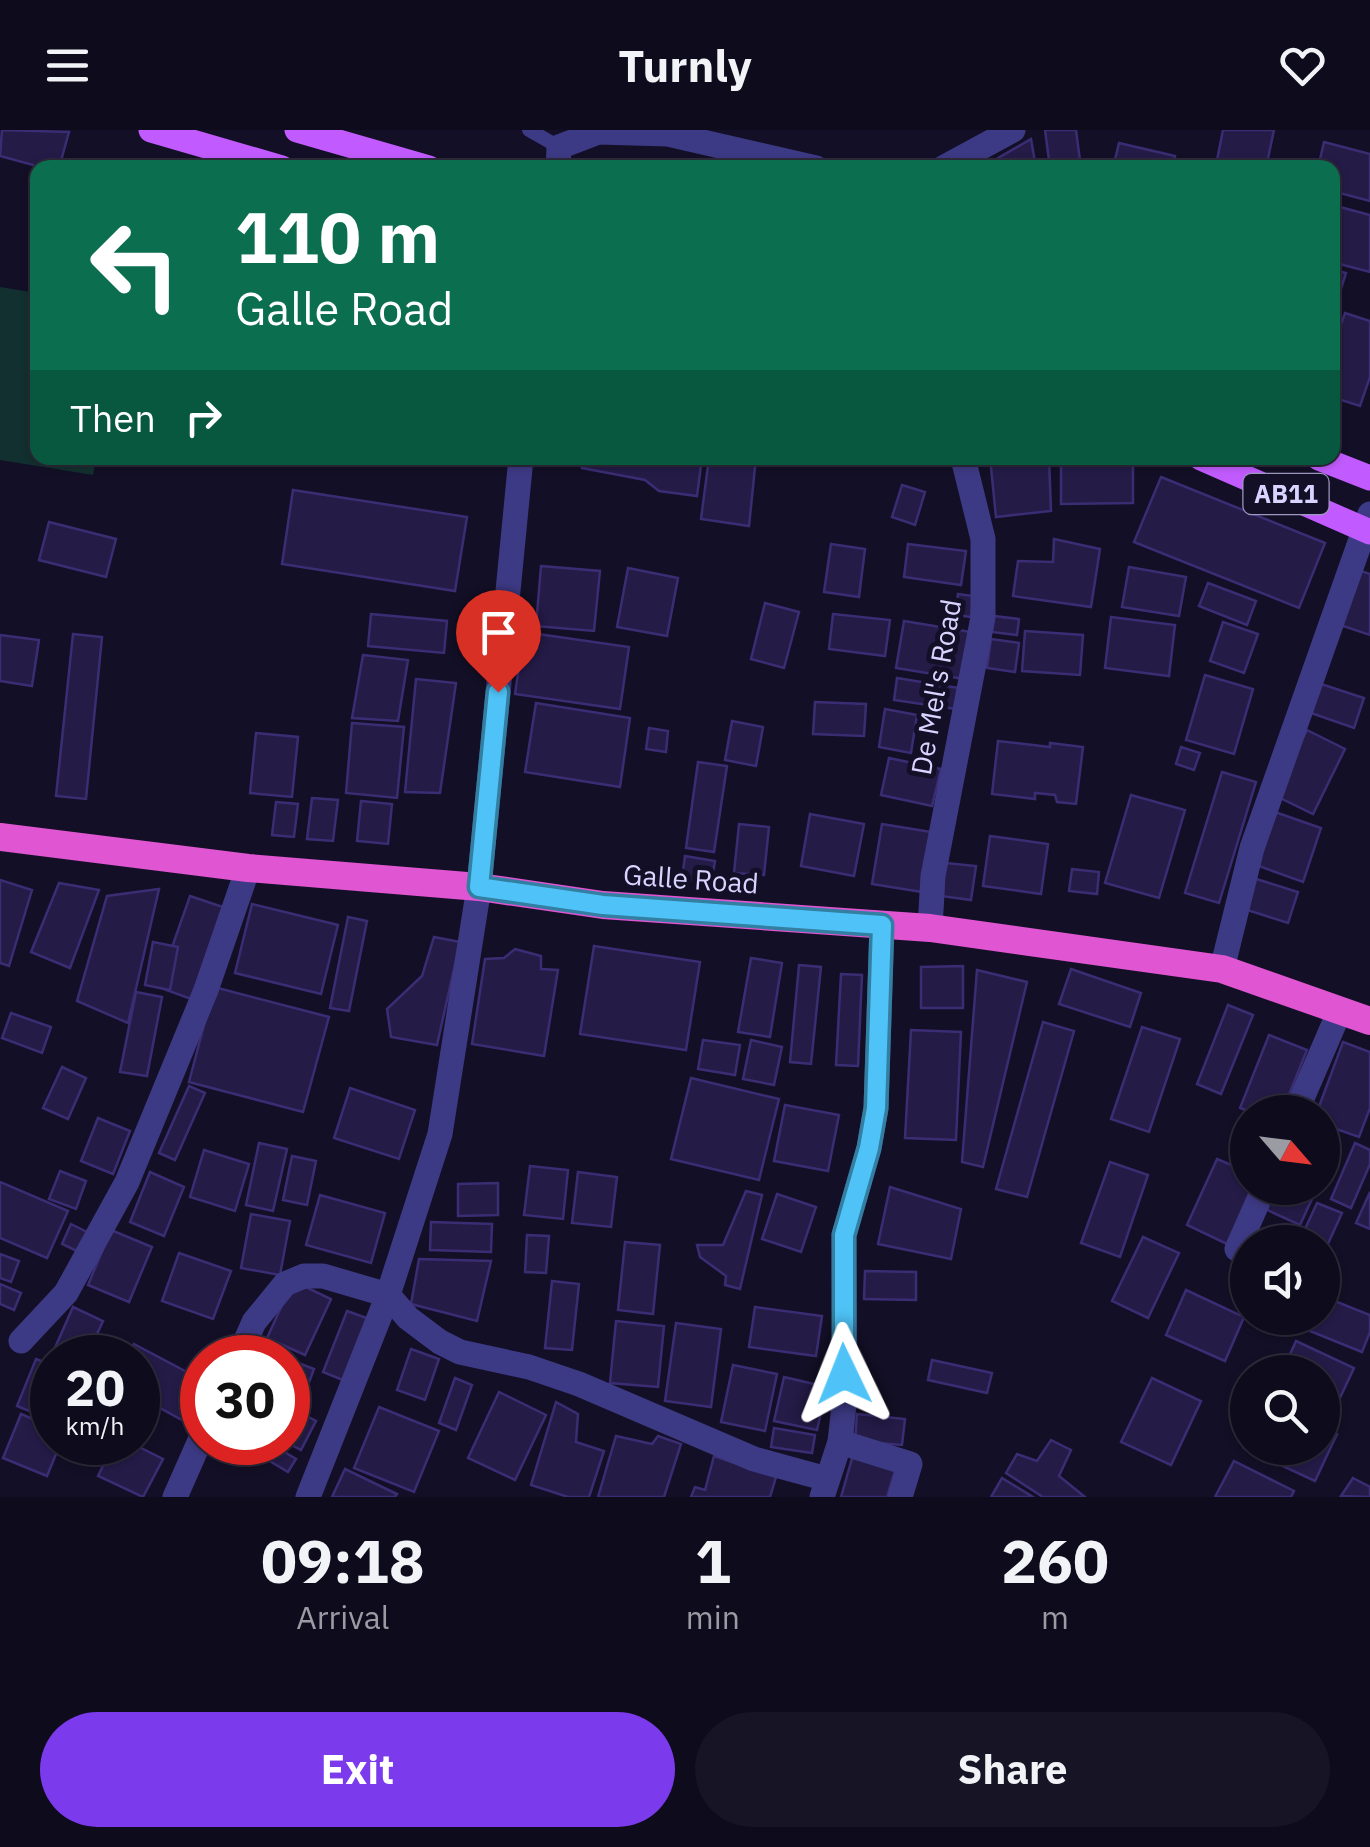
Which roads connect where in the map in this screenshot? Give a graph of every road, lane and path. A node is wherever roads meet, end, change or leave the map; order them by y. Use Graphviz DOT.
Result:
graph roads {
  1 [pos="151,130"];
  2 [pos="296,130"];
  3 [pos="529,130"];
  4 [pos="1013,130"];
  5 [pos="598,131"];
  6 [pos="559,157"];
  7 [pos="254,160"];
  8 [pos="401,160"];
  9 [pos="781,160"];
  10 [pos="958,160"];
  11 [pos="520,465"];
  12 [pos="965,465"];
  13 [pos="1219,465"];
  14 [pos="1337,465"];
  15 [pos="1370,478"];
  16 [pos="1368,525"];
  17 [pos="0,838"];
  18 [pos="248,868"];
  19 [pos="479,887"];
  20 [pos="882,925"];
  21 [pos="930,928"];
  22 [pos="1222,969"];
  23 [pos="1340,1010"];
  24 [pos="1370,1021"];
  25 [pos="1303,1095"];
  26 [pos="388,1295"];
  27 [pos="248,1335"];
  28 [pos="21,1341"];
  29 [pos="840,1442"];
  30 [pos="189,1465"];
  31 [pos="824,1488"];
  32 [pos="175,1497"];
  33 [pos="308,1497"];
  34 [pos="900,1497"];
  1 -- 7 [label="main road"];
  2 -- 8 [label="main road"];
  3 -- 6 [label="lane"];
  4 -- 10 [label="street"];
  5 -- 6 [label="street"];
  5 -- 9 [label="street"];
  11 -- 19 [label="street"];
  12 -- 21 [label="street, De Mel's Road"];
  13 -- 16 [label="main road, AB11"];
  14 -- 15 [label="main road, AB11"];
  16 -- 22 [label="street"];
  17 -- 18 [label="highway, Galle Road"];
  18 -- 19 [label="highway, Galle Road"];
  18 -- 28 [label="street"];
  19 -- 20 [label="highway, Galle Road"];
  19 -- 26 [label="street"];
  20 -- 21 [label="highway, Galle Road"];
  20 -- 29 [label="street"];
  21 -- 22 [label="highway, Galle Road"];
  22 -- 23 [label="highway, Galle Road"];
  23 -- 24 [label="highway, Galle Road"];
  23 -- 25 [label="street"];
  26 -- 27 [label="street"];
  26 -- 31 [label="street"];
  26 -- 33 [label="street"];
  29 -- 31 [label="street"];
  29 -- 34 [label="street"];
  30 -- 32 [label="street"];
}
